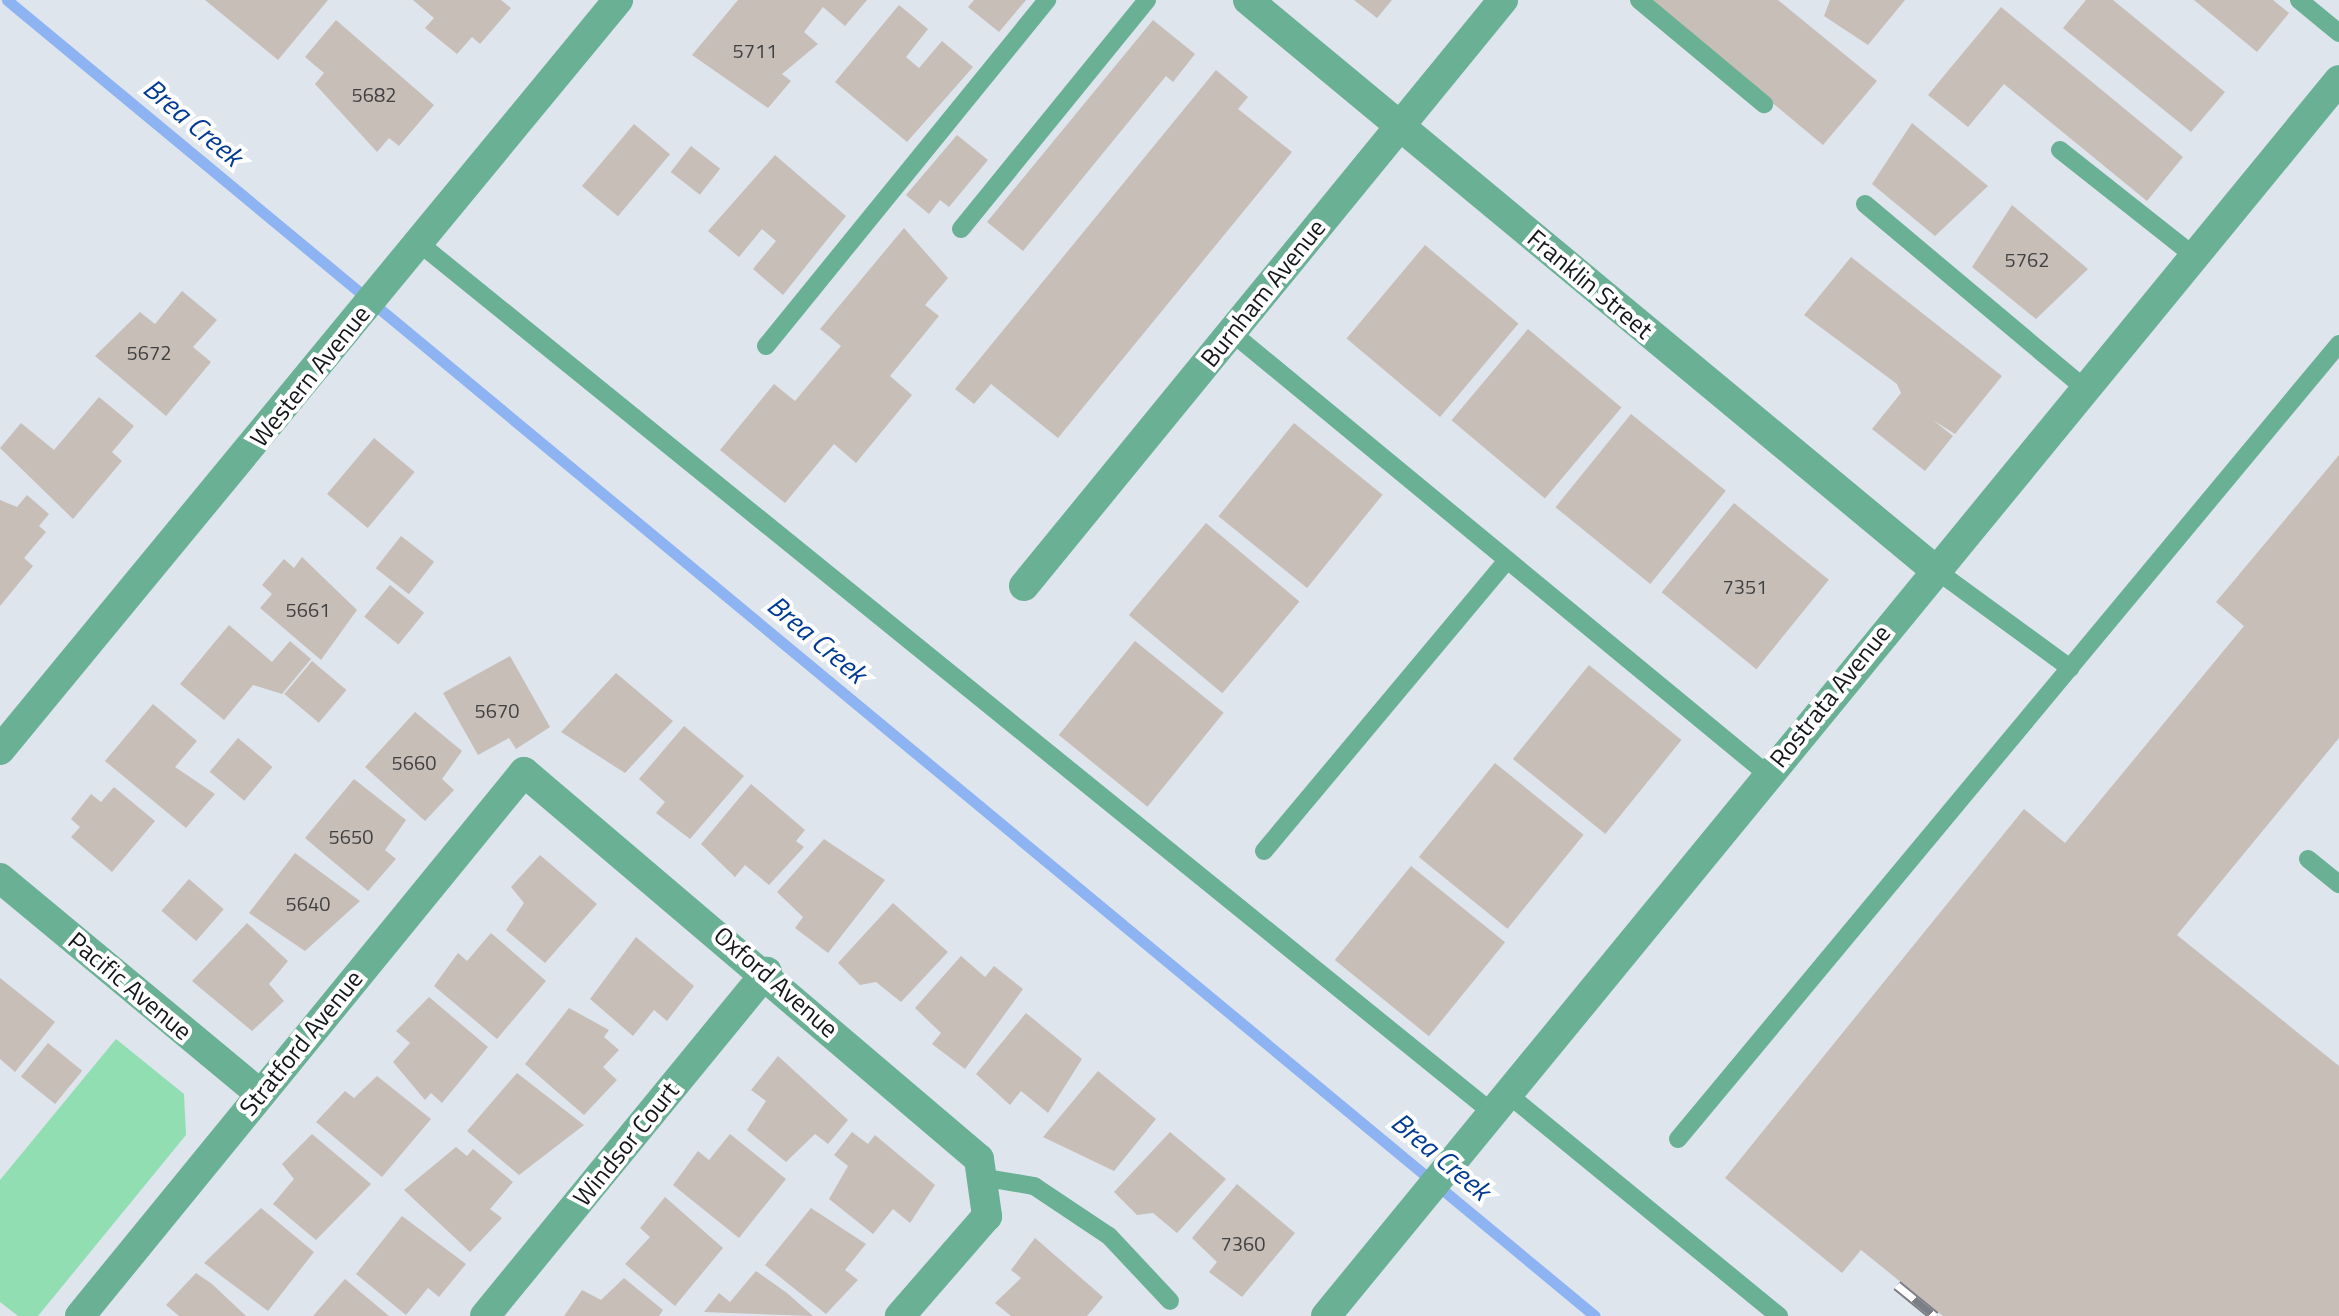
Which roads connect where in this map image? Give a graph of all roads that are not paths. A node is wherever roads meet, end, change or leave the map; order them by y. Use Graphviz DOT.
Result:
graph roads {
  1 [pos="618,0"];
  2 [pos="1047,0"];
  3 [pos="1147,0"];
  4 [pos="1248,0"];
  5 [pos="1503,0"];
  6 [pos="1640,0"];
  7 [pos="2300,0"];
  8 [pos="2339,33"];
  9 [pos="2339,80"];
  10 [pos="1764,104"];
  11 [pos="1399,125"];
  12 [pos="2060,150"];
  13 [pos="1865,204"];
  14 [pos="961,229"];
  15 [pos="410,254"];
  16 [pos="2193,255"];
  17 [pos="1231,332"];
  18 [pos="2339,344"];
  19 [pos="766,346"];
  20 [pos="2083,388"];
  21 [pos="1507,560"];
  22 [pos="1933,568"];
  23 [pos="1024,586"];
  24 [pos="2070,668"];
  25 [pos="0,750"];
  26 [pos="524,772"];
  27 [pos="1766,774"];
  28 [pos="1264,850"];
  29 [pos="2308,859"];
  30 [pos="0,878"];
  31 [pos="2339,884"];
  32 [pos="767,972"];
  33 [pos="260,1093"];
  34 [pos="1497,1109"];
  35 [pos="1678,1139"];
  36 [pos="981,1177"];
  37 [pos="1170,1301"];
  38 [pos="80,1316"];
  39 [pos="485,1316"];
  40 [pos="900,1316"];
  41 [pos="1326,1316"];
  42 [pos="1779,1316"];
  1 -- 15 [label="street, Western Avenue"];
  2 -- 19 [label="lane"];
  3 -- 14 [label="lane"];
  4 -- 11 [label="street, Franklin Street"];
  5 -- 11 [label="street, Burnham Avenue"];
  6 -- 10 [label="lane"];
  7 -- 8 [label="lane"];
  9 -- 16 [label="street, Rostrata Avenue"];
  11 -- 17 [label="street, Burnham Avenue"];
  11 -- 22 [label="street, Franklin Street"];
  12 -- 16 [label="lane"];
  13 -- 20 [label="lane"];
  15 -- 25 [label="street, Western Avenue"];
  15 -- 34 [label="lane"];
  16 -- 20 [label="street, Rostrata Avenue"];
  17 -- 21 [label="lane"];
  17 -- 23 [label="street, Burnham Avenue"];
  18 -- 24 [label="lane"];
  20 -- 22 [label="street, Rostrata Avenue"];
  21 -- 27 [label="lane"];
  21 -- 28 [label="lane"];
  22 -- 24 [label="lane"];
  22 -- 27 [label="street, Rostrata Avenue"];
  24 -- 35 [label="lane"];
  26 -- 32 [label="street, Oxford Avenue"];
  26 -- 33 [label="street, Stratford Avenue"];
  27 -- 34 [label="street, Rostrata Avenue"];
  29 -- 31 [label="lane"];
  30 -- 33 [label="street, Pacific Avenue"];
  32 -- 36 [label="street, Oxford Avenue"];
  32 -- 39 [label="street, Windsor Court"];
  33 -- 38 [label="street, Stratford Avenue"];
  34 -- 41 [label="street, Rostrata Avenue"];
  34 -- 42 [label="lane"];
  36 -- 37 [label="lane"];
  36 -- 40 [label="street, Oxford Avenue"];
}
